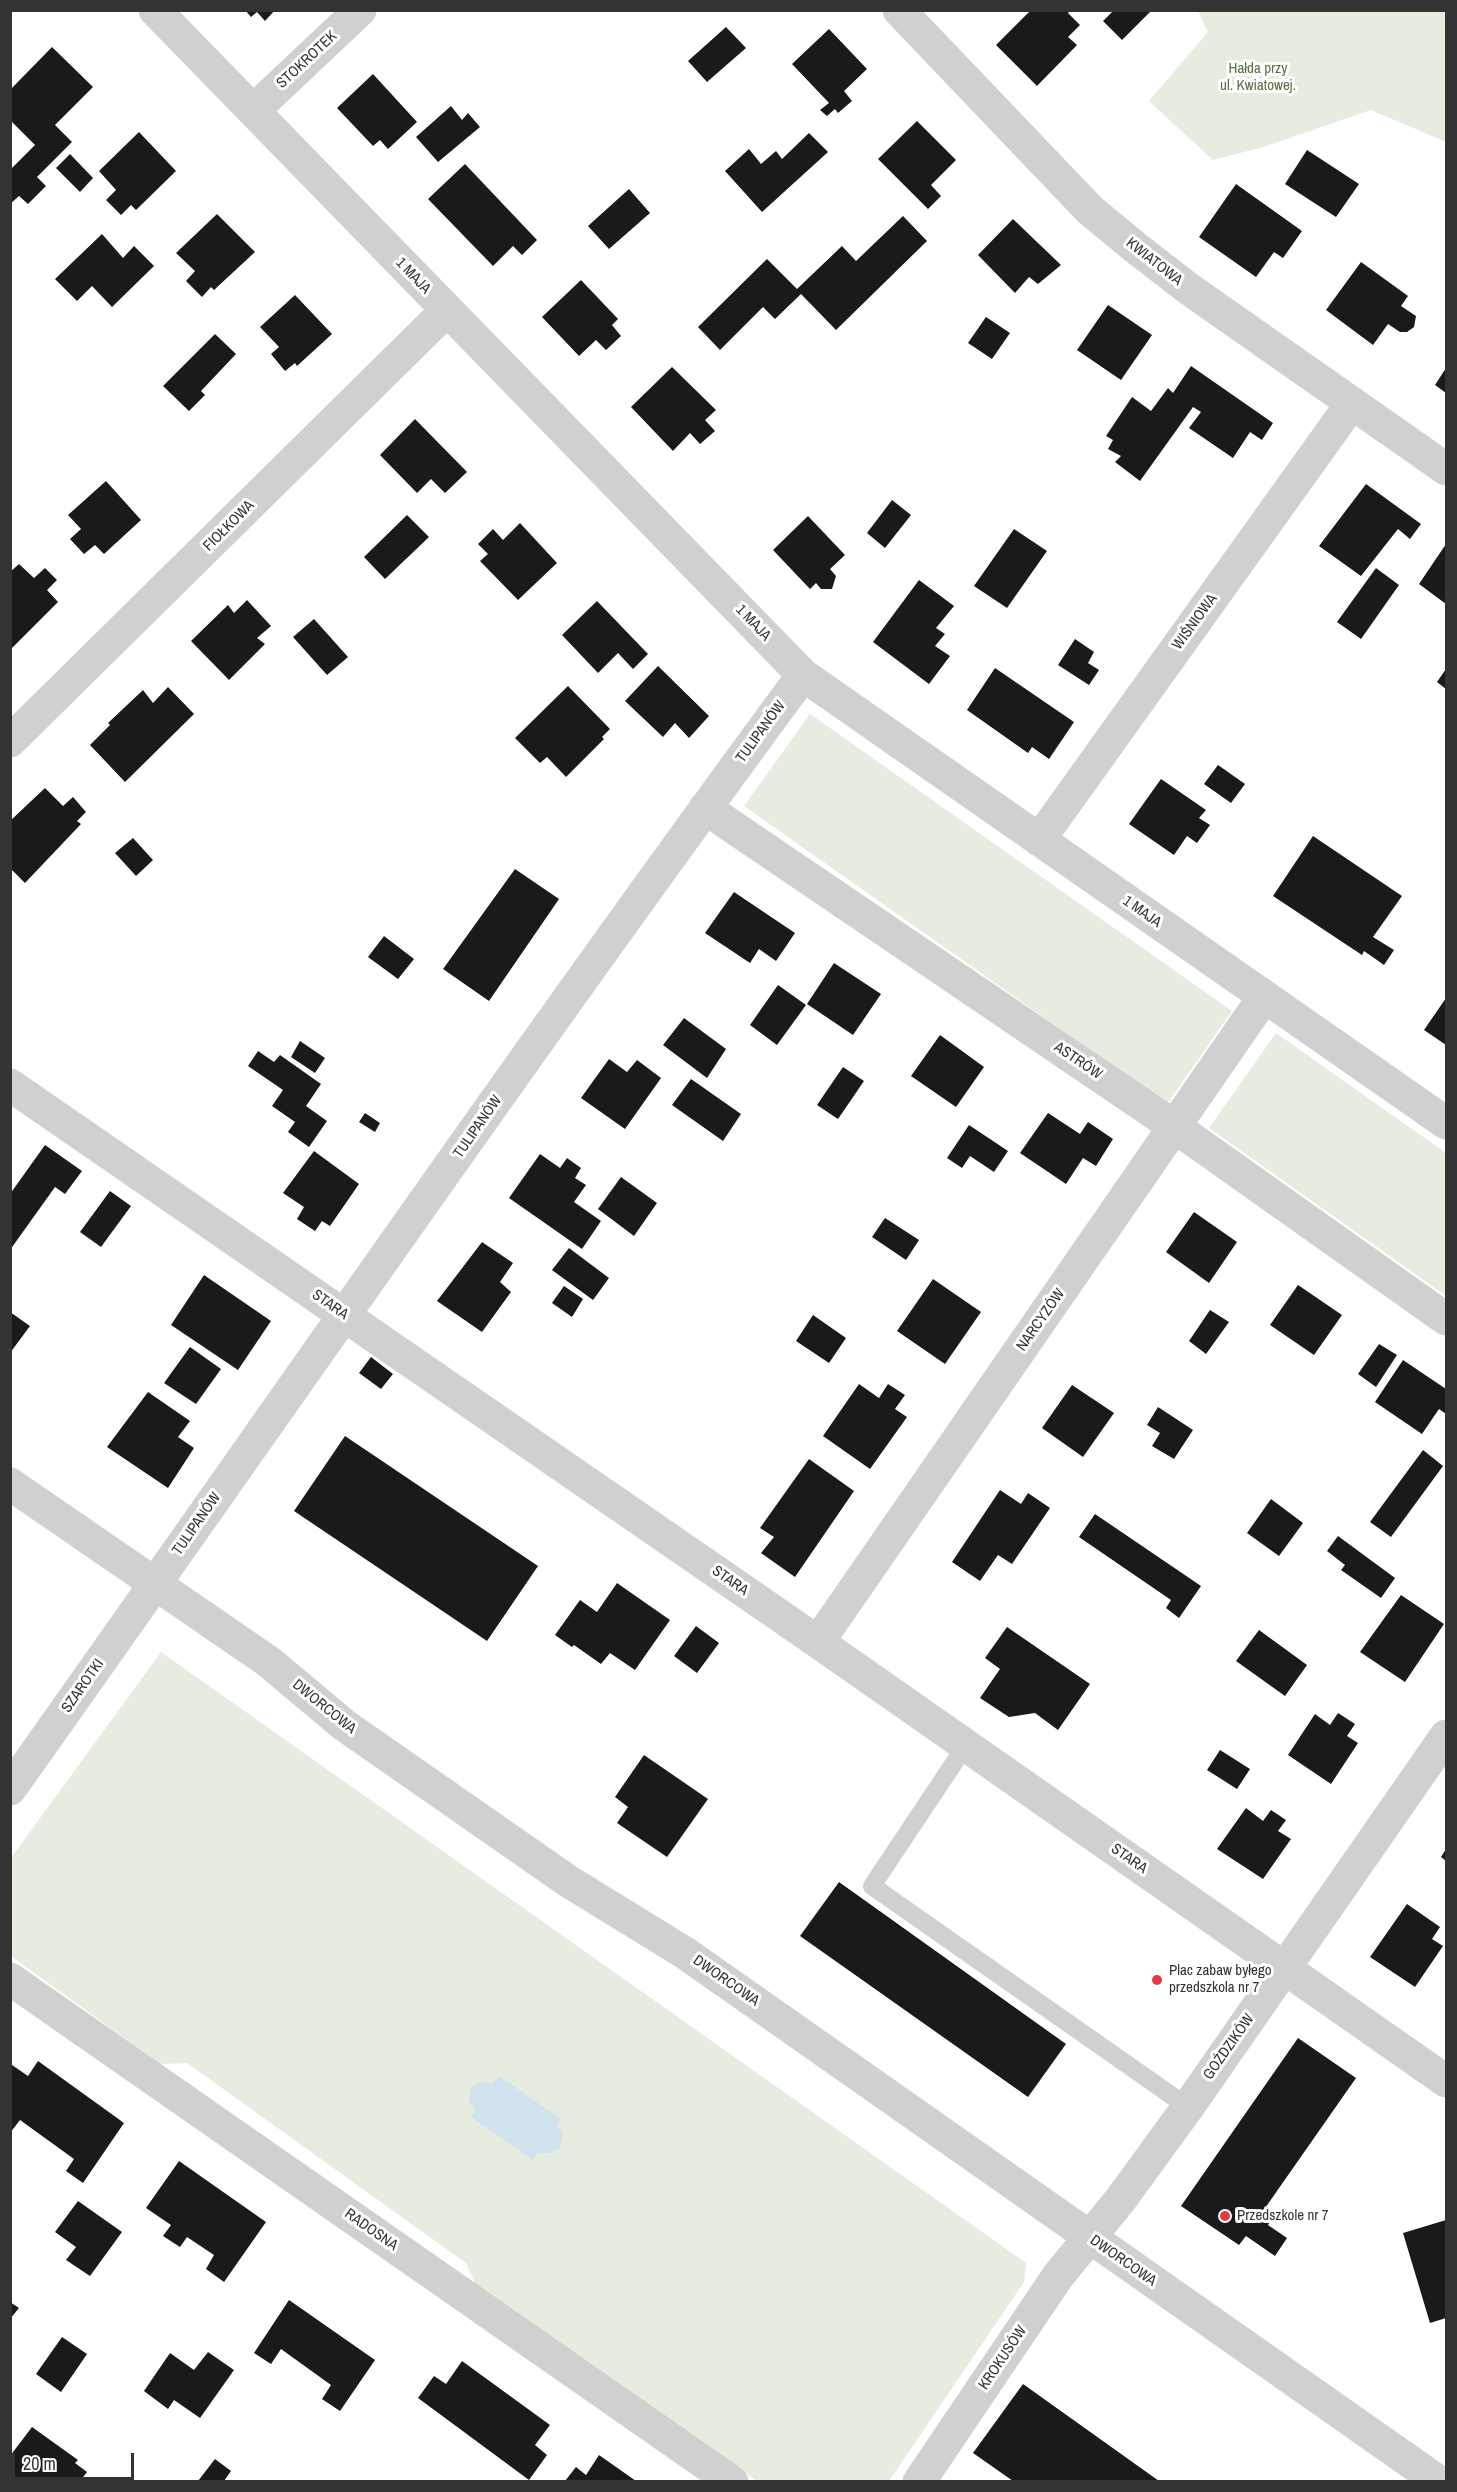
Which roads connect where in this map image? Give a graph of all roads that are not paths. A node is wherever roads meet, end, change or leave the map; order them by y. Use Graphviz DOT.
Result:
graph roads {
  1 [pos="155,10"];
  2 [pos="360,10"];
  3 [pos="899,10"];
  4 [pos="254,110"];
  5 [pos="447,310"];
  6 [pos="1352,403"];
  7 [pos="1446,469"];
  8 [pos="803,675"];
  9 [pos="10,741"];
  10 [pos="705,808"];
  11 [pos="1039,840"];
  12 [pos="1264,997"];
  13 [pos="10,1085"];
  14 [pos="1446,1123"];
  15 [pos="1175,1127"];
  16 [pos="344,1315"];
  17 [pos="1446,1319"];
  18 [pos="10,1484"];
  19 [pos="156,1583"];
  20 [pos="818,1642"];
  21 [pos="1446,1736"];
  22 [pos="966,1745"];
  23 [pos="10,1789"];
  24 [pos="1285,1967"];
  25 [pos="10,1979"];
  26 [pos="1446,2081"];
  27 [pos="1188,2107"];
  28 [pos="1089,2237"];
  29 [pos="732,2481"];
  30 [pos="919,2481"];
  31 [pos="1439,2481"];
  1 -- 4 [label="street, 1 MAJA"];
  2 -- 4 [label="street, STOKROTEK"];
  3 -- 6 [label="street, KWIATOWA"];
  4 -- 5 [label="street, 1 MAJA"];
  5 -- 8 [label="street, 1 MAJA"];
  5 -- 9 [label="street, FIOŁKOWA"];
  6 -- 7 [label="street, KWIATOWA"];
  6 -- 11 [label="street, WIŚNIOWA"];
  8 -- 10 [label="street, TULIPANÓW"];
  8 -- 11 [label="street, 1 MAJA"];
  10 -- 15 [label="street, ASTRÓW"];
  10 -- 16 [label="street, TULIPANÓW"];
  11 -- 12 [label="street, 1 MAJA"];
  12 -- 14 [label="street, 1 MAJA"];
  12 -- 15 [label="street, NARCYZÓW"];
  13 -- 16 [label="street, STARA"];
  15 -- 17 [label="street, ASTRÓW"];
  15 -- 20 [label="street, NARCYZÓW"];
  16 -- 19 [label="street, TULIPANÓW"];
  16 -- 20 [label="street, STARA"];
  18 -- 19 [label="street, DWORCOWA"];
  19 -- 23 [label="street, SZAROTKI"];
  19 -- 28 [label="street, DWORCOWA"];
  20 -- 22 [label="street, STARA"];
  21 -- 24 [label="street, GOŹDZIKÓW"];
  22 -- 24 [label="street, STARA"];
  22 -- 27 [label="lane"];
  24 -- 26 [label="street, STARA"];
  24 -- 27 [label="street, GOŹDZIKÓW"];
  25 -- 29 [label="street, RADOSNA"];
  27 -- 28 [label="street, GOŹDZIKÓW"];
  28 -- 30 [label="street, KROKUSÓW"];
  28 -- 31 [label="street, DWORCOWA"];
}
